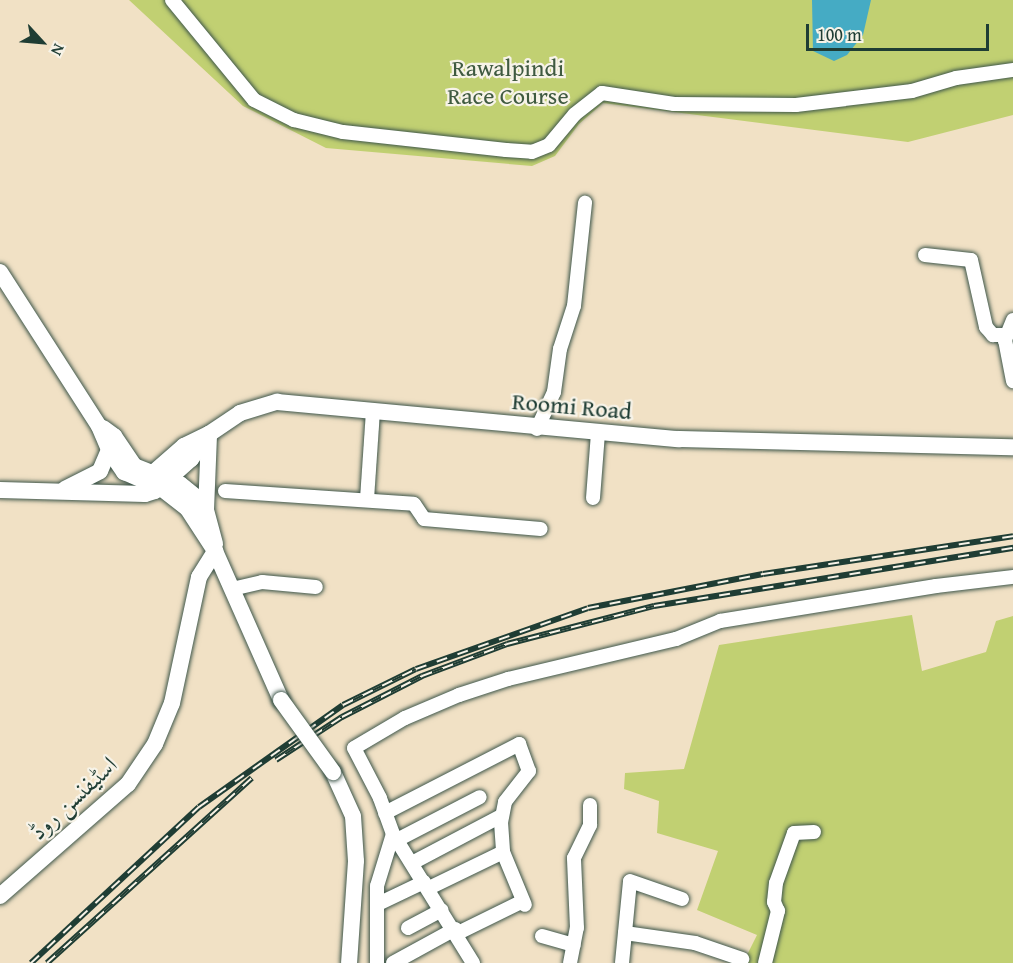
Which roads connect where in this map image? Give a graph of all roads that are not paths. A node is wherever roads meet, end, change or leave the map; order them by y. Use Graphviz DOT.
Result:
graph roads {
  1 [pos="172,0"];
  2 [pos="1013,70"];
  3 [pos="585,203"];
  4 [pos="925,255"];
  5 [pos="0,272"];
  6 [pos="1013,320"];
  7 [pos="1006,335"];
  8 [pos="1013,381"];
  9 [pos="373,411"];
  10 [pos="99,426"];
  11 [pos="537,429"];
  12 [pos="598,433"];
  13 [pos="209,434"];
  14 [pos="1013,447"];
  15 [pos="108,450"];
  16 [pos="151,483"];
  17 [pos="0,490"];
  18 [pos="225,491"];
  19 [pos="57,492"];
  20 [pos="593,498"];
  21 [pos="367,499"];
  22 [pos="206,510"];
  23 [pos="541,529"];
  24 [pos="215,551"];
  25 [pos="1013,577"];
  26 [pos="316,587"];
  27 [pos="232,589"];
  28 [pos="480,797"];
  29 [pos="590,805"];
  30 [pos="385,813"];
  31 [pos="501,816"];
  32 [pos="814,832"];
  33 [pos="395,837"];
  34 [pos="503,852"];
  35 [pos="412,863"];
  36 [pos="427,885"];
  37 [pos="0,896"];
  38 [pos="682,898"];
  39 [pos="378,904"];
  40 [pos="442,910"];
  41 [pos="408,928"];
  42 [pos="457,931"];
  43 [pos="625,933"];
  44 [pos="542,936"];
  45 [pos="574,945"];
  46 [pos="742,959"];
  47 [pos="349,963"];
  48 [pos="377,963"];
  49 [pos="393,963"];
  50 [pos="473,963"];
  51 [pos="570,963"];
  52 [pos="622,963"];
  53 [pos="765,963"];
  1 -- 2 [label="street"];
  3 -- 11 [label="street"];
  4 -- 7 [label="street"];
  5 -- 10 [label="street"];
  6 -- 7 [label="street"];
  7 -- 8 [label="street"];
  9 -- 11 [label="street, Roomi Road"];
  9 -- 13 [label="street, Roomi Road"];
  9 -- 21 [label="street"];
  10 -- 15 [label="street"];
  10 -- 16 [label="street"];
  11 -- 12 [label="street, Roomi Road"];
  12 -- 14 [label="street, Roomi Road"];
  12 -- 20 [label="street"];
  13 -- 16 [label="street, Roomi Road"];
  13 -- 22 [label="street"];
  15 -- 16 [label="street"];
  15 -- 19 [label="street"];
  16 -- 19 [label="street"];
  16 -- 22 [label="street"];
  16 -- 24 [label="street"];
  17 -- 19 [label="street"];
  18 -- 21 [label="street"];
  21 -- 23 [label="street"];
  22 -- 24 [label="street"];
  24 -- 27 [label="street"];
  24 -- 37 [label="street, اسٹیفنسن روڈ"];
  25 -- 30 [label="street"];
  26 -- 27 [label="street"];
  27 -- 47 [label="street, bridge"];
  28 -- 33 [label="street"];
  29 -- 45 [label="street"];
  30 -- 31 [label="street"];
  30 -- 33 [label="street"];
  31 -- 34 [label="street"];
  31 -- 35 [label="street"];
  32 -- 53 [label="street"];
  33 -- 35 [label="street"];
  33 -- 39 [label="street"];
  34 -- 36 [label="street"];
  34 -- 42 [label="street"];
  35 -- 36 [label="street"];
  36 -- 39 [label="street"];
  36 -- 40 [label="street"];
  38 -- 43 [label="street"];
  39 -- 48 [label="street"];
  40 -- 41 [label="street"];
  40 -- 42 [label="street"];
  42 -- 49 [label="street"];
  42 -- 50 [label="street"];
  43 -- 46 [label="street"];
  43 -- 52 [label="street"];
  44 -- 45 [label="street"];
  45 -- 51 [label="street"];
}
